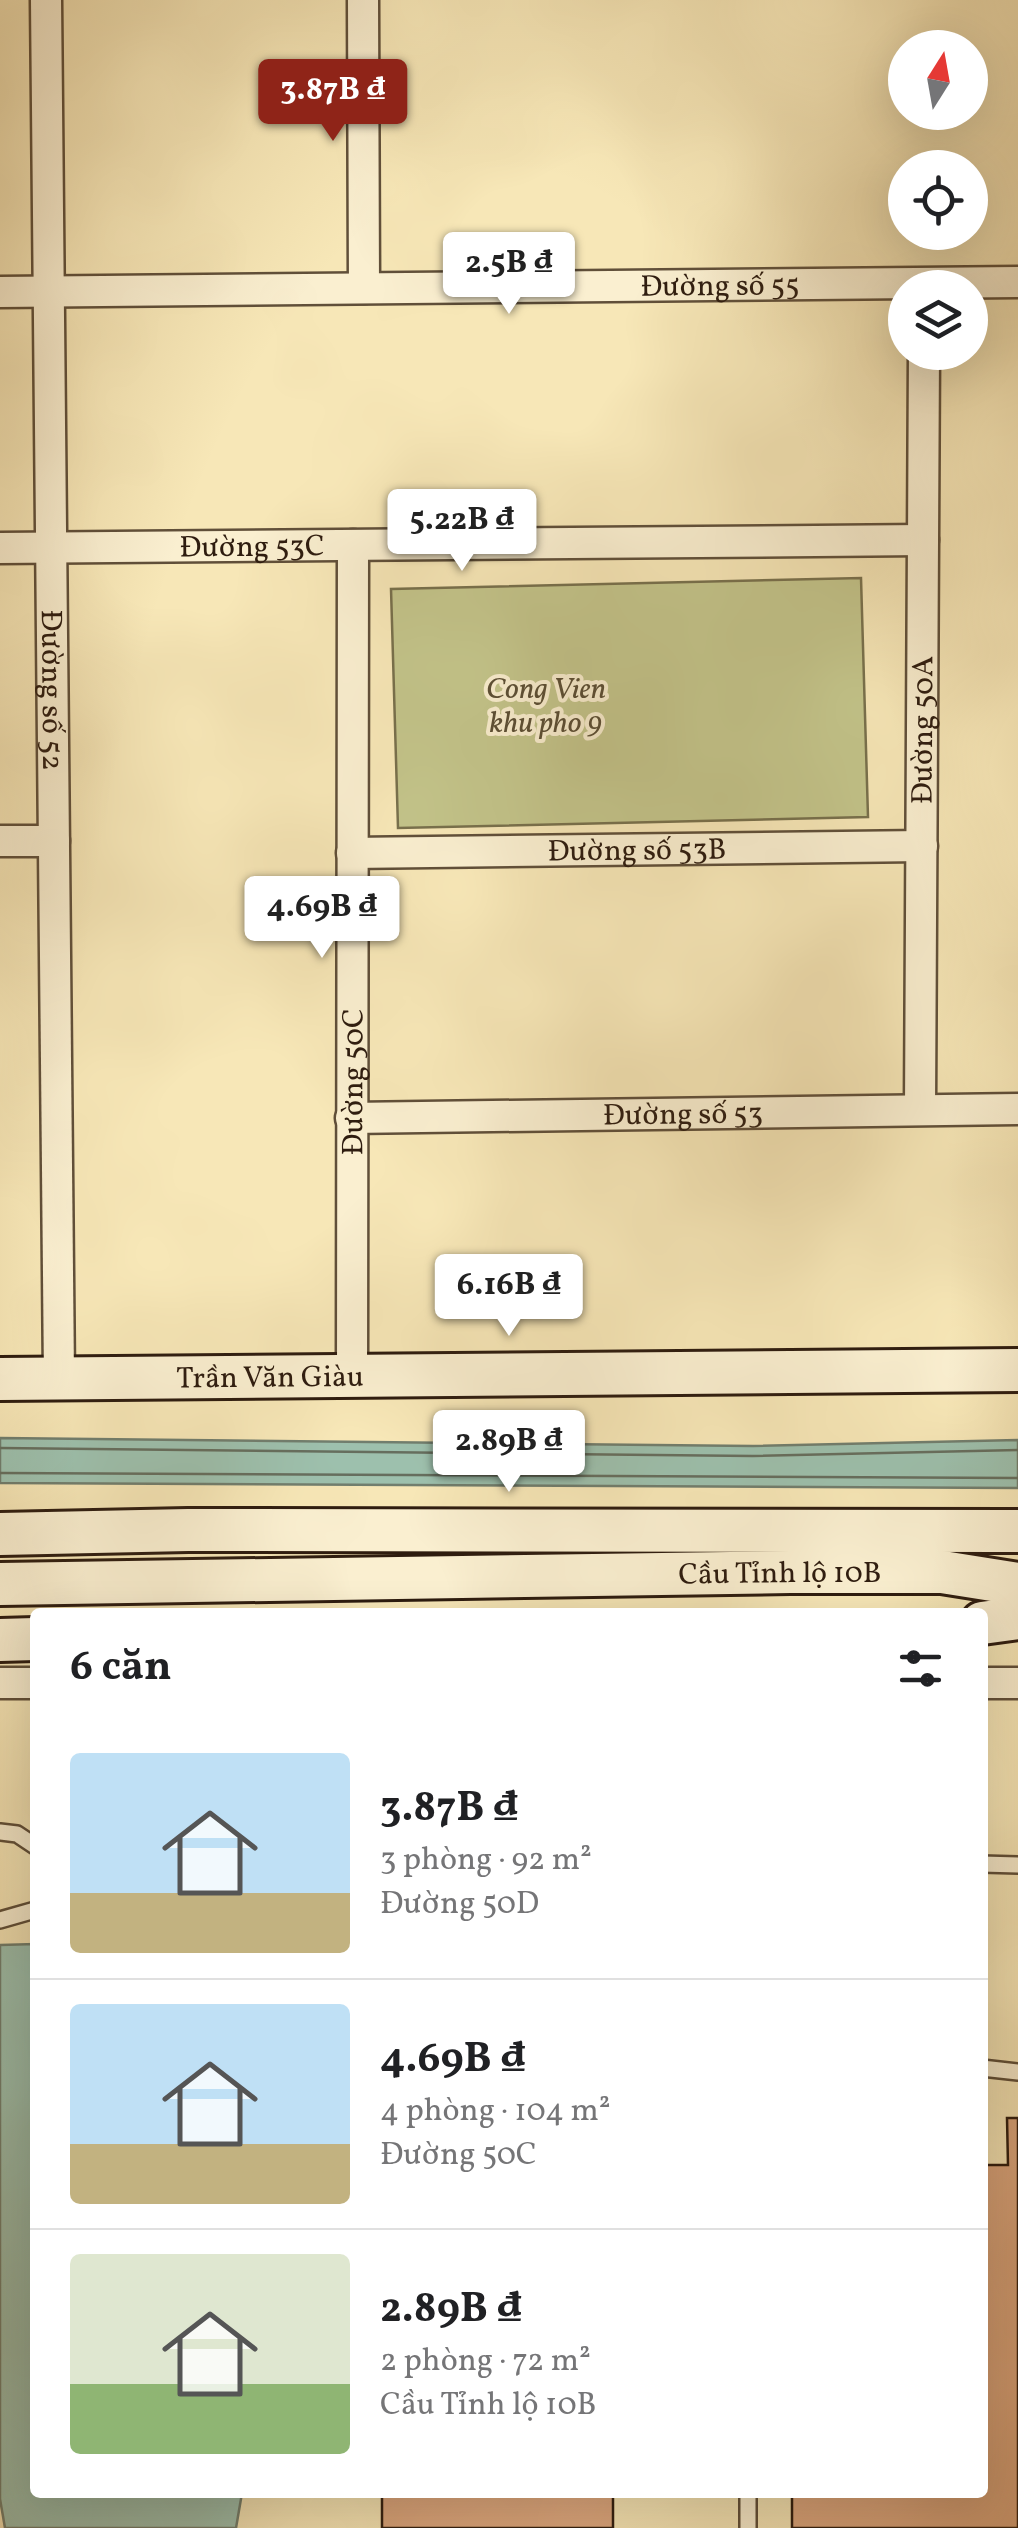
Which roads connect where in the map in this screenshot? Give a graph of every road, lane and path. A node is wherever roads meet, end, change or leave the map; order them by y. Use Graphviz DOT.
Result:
graph roads {
  1 [pos="46,0"];
  2 [pos="363,0"];
  3 [pos="1018,282"];
  4 [pos="988,283"];
  5 [pos="888,285"];
  6 [pos="364,288"];
  7 [pos="49,291"];
  8 [pos="0,292"];
  9 [pos="924,370"];
  10 [pos="923,540"];
  11 [pos="352,545"];
  12 [pos="0,548"];
  13 [pos="51,548"];
  14 [pos="0,841"];
  15 [pos="54,841"];
  16 [pos="922,846"];
  17 [pos="352,852"];
  18 [pos="920,1108"];
  19 [pos="1018,1109"];
  20 [pos="351,1118"];
  21 [pos="1018,1370"];
  22 [pos="352,1377"];
  23 [pos="0,1379"];
  24 [pos="59,1379"];
  25 [pos="1018,1532"];
  26 [pos="0,1534"];
  27 [pos="0,1584"];
  28 [pos="1018,1584"];
  29 [pos="1018,1618"];
  30 [pos="988,1622"];
  31 [pos="30,1639"];
  32 [pos="0,1640"];
  33 [pos="988,1683"];
  34 [pos="1018,1683"];
  35 [pos="0,1684"];
  36 [pos="30,1684"];
  37 [pos="0,1832"];
  38 [pos="30,1843"];
  39 [pos="988,1864"];
  40 [pos="1018,1865"];
  41 [pos="30,1911"];
  42 [pos="0,1920"];
  43 [pos="988,2069"];
  44 [pos="1018,2072"];
  45 [pos="748,2498"];
  46 [pos="748,2528"];
  1 -- 7 [label="street, Đường số 52"];
  2 -- 6 [label="street"];
  3 -- 4 [label="street, Đường số 55"];
  5 -- 6 [label="street, Đường số 55"];
  6 -- 7 [label="street, Đường số 55"];
  7 -- 8 [label="street, Đường số 55"];
  7 -- 13 [label="street, Đường số 52"];
  9 -- 10 [label="street, Đường 50A"];
  10 -- 11 [label="street, Đường 53C"];
  10 -- 16 [label="street, Đường 50A"];
  11 -- 13 [label="street, Đường 53C"];
  11 -- 17 [label="street, Đường 50C"];
  12 -- 13 [label="street, Đường 53C"];
  13 -- 15 [label="street, Đường số 52"];
  14 -- 15 [label="street"];
  15 -- 24 [label="street, Đường số 52"];
  16 -- 17 [label="street, Đường số 53B"];
  16 -- 18 [label="street, Đường 50A"];
  17 -- 20 [label="street, Đường 50C"];
  18 -- 19 [label="street, Đường số 53"];
  18 -- 20 [label="street, Đường số 53"];
  20 -- 22 [label="street, Đường 50C"];
  21 -- 22 [label="main road, Trần Văn Giàu"];
  22 -- 24 [label="main road, Trần Văn Giàu"];
  23 -- 24 [label="main road, Trần Văn Giàu"];
  25 -- 26 [label="main road, Cầu Tỉnh lộ 10B"];
  27 -- 28 [label="main road, Cầu Tỉnh lộ 10B"];
  29 -- 30 [label="main road"];
  31 -- 32 [label="main road"];
  33 -- 34 [label="street"];
  35 -- 36 [label="street"];
  37 -- 38 [label="lane"];
  39 -- 40 [label="lane"];
  41 -- 42 [label="lane"];
  43 -- 44 [label="lane"];
  45 -- 46 [label="lane"];
}
